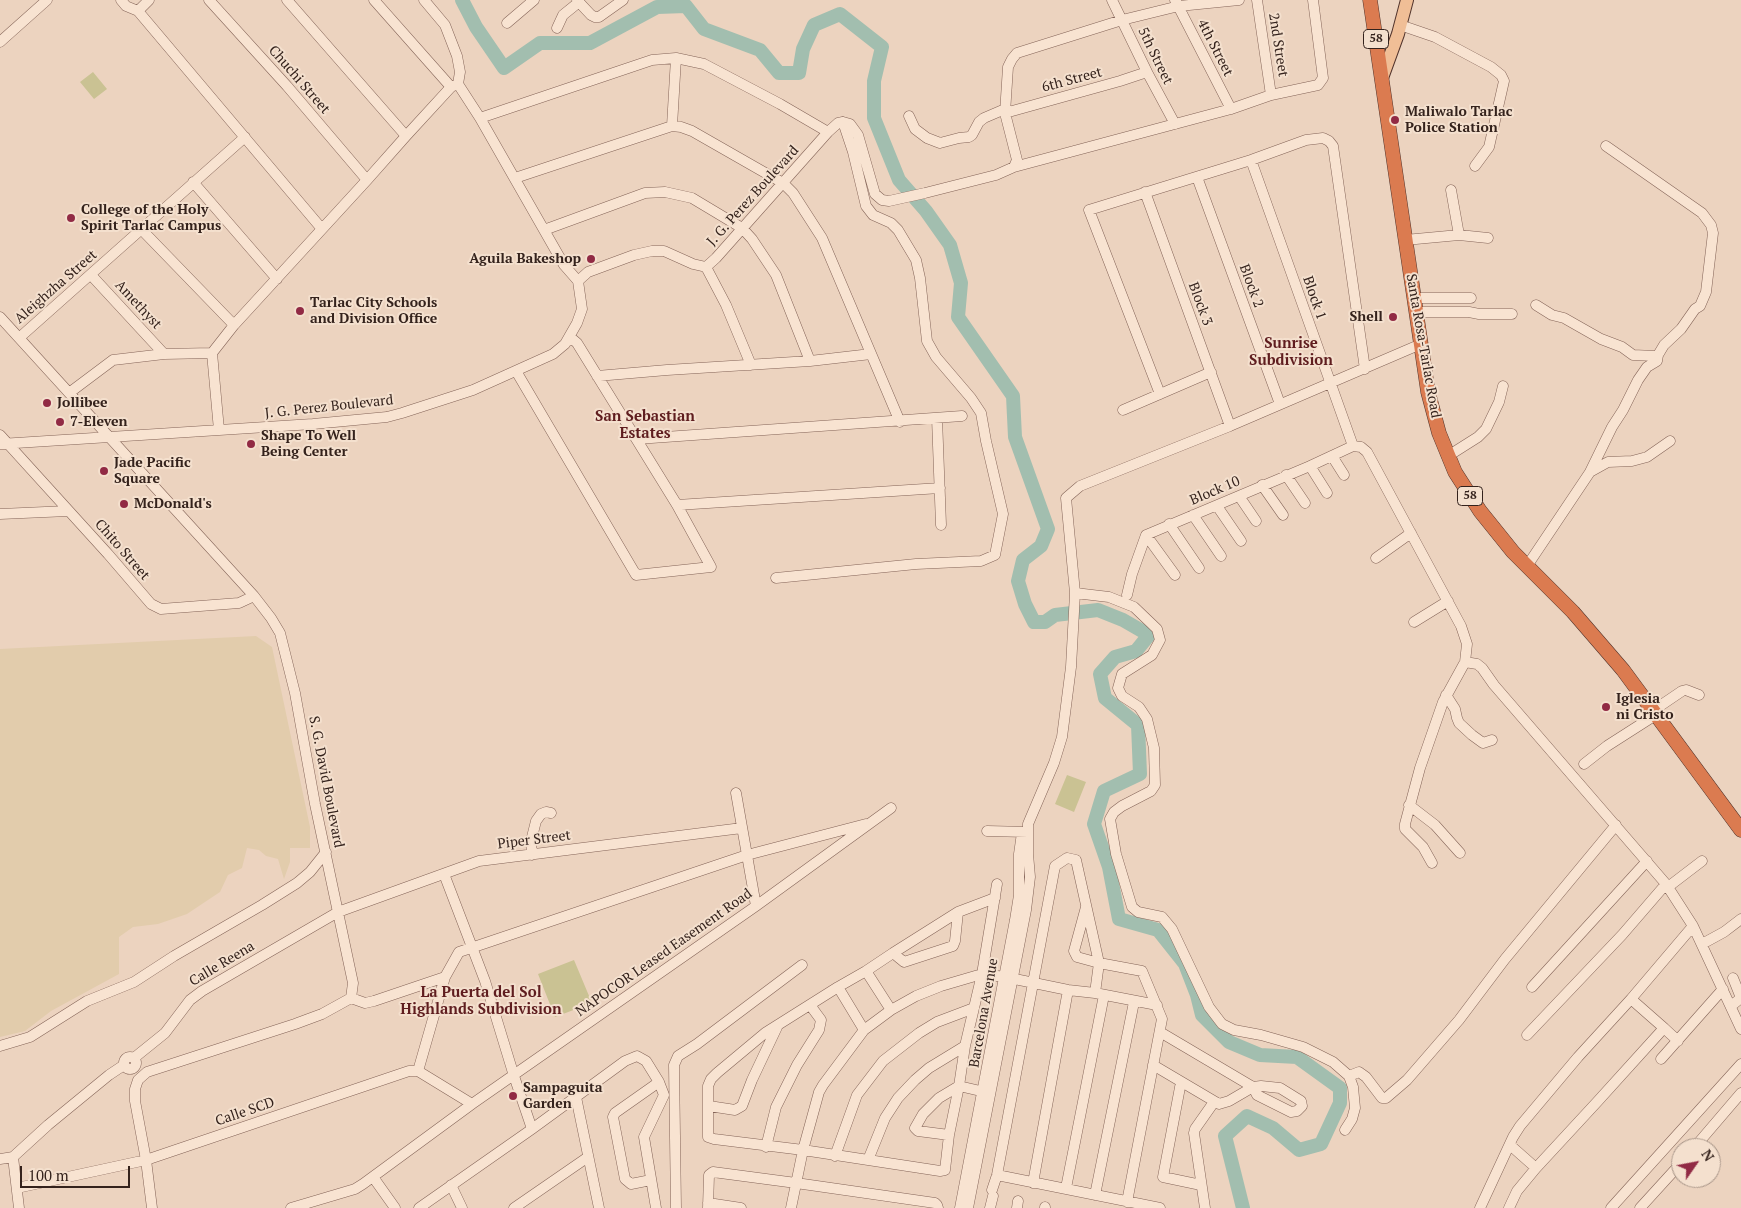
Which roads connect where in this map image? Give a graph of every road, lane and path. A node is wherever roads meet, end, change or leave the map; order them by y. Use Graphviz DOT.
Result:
graph roads {
  1 [pos="48,0"];
  2 [pos="121,0"];
  3 [pos="149,0"];
  4 [pos="208,0"];
  5 [pos="287,0"];
  6 [pos="374,0"];
  7 [pos="424,0"];
  8 [pos="534,0"];
  9 [pos="623,0"];
  10 [pos="1112,0"];
  11 [pos="1239,0"];
  12 [pos="1257,0"];
  13 [pos="1313,0"];
  14 [pos="1370,0"];
  15 [pos="1407,0"];
  16 [pos="578,1"];
  17 [pos="1225,1"];
  18 [pos="1177,3"];
  19 [pos="138,11"];
  20 [pos="1122,20"];
  21 [pos="507,23"];
  22 [pos="1400,25"];
  23 [pos="557,28"];
  24 [pos="0,42"];
  25 [pos="676,58"];
  26 [pos="1146,72"];
  27 [pos="1382,78"];
  28 [pos="455,86"];
  29 [pos="1272,95"];
  30 [pos="1231,109"];
  31 [pos="1005,111"];
  32 [pos="909,116"];
  33 [pos="480,118"];
  34 [pos="844,122"];
  35 [pos="1175,124"];
  36 [pos="672,126"];
  37 [pos="828,132"];
  38 [pos="406,136"];
  39 [pos="245,137"];
  40 [pos="1606,146"];
  41 [pos="1251,160"];
  42 [pos="1014,166"];
  43 [pos="1475,166"];
  44 [pos="1197,177"];
  45 [pos="514,178"];
  46 [pos="368,180"];
  47 [pos="194,182"];
  48 [pos="783,183"];
  49 [pos="1451,190"];
  50 [pos="1145,192"];
  51 [pos="322,228"];
  52 [pos="742,228"];
  53 [pos="141,229"];
  54 [pos="544,230"];
  55 [pos="1459,235"];
  56 [pos="1488,238"];
  57 [pos="1405,240"];
  58 [pos="706,266"];
  59 [pos="92,275"];
  60 [pos="277,279"];
  61 [pos="578,281"];
  62 [pos="1471,298"];
  63 [pos="1415,305"];
  64 [pos="1536,305"];
  65 [pos="1512,314"];
  66 [pos="0,317"];
  67 [pos="234,325"];
  68 [pos="570,337"];
  69 [pos="19,338"];
  70 [pos="1421,344"];
  71 [pos="212,353"];
  72 [pos="164,354"];
  73 [pos="872,354"];
  74 [pos="1658,356"];
  75 [pos="810,361"];
  76 [pos="751,365"];
  77 [pos="1365,369"];
  78 [pos="516,371"];
  79 [pos="1211,372"];
  80 [pos="597,376"];
  81 [pos="1330,382"];
  82 [pos="1503,386"];
  83 [pos="69,393"];
  84 [pos="1160,394"];
  85 [pos="1280,404"];
  86 [pos="1123,410"];
  87 [pos="962,416"];
  88 [pos="937,418"];
  89 [pos="900,422"];
  90 [pos="1230,426"];
  91 [pos="218,430"];
  92 [pos="0,435"];
  93 [pos="110,437"];
  94 [pos="636,439"];
  95 [pos="1670,441"];
  96 [pos="4,443"];
  97 [pos="1353,446"];
  98 [pos="1332,456"];
  99 [pos="1448,456"];
  100 [pos="1310,466"];
  101 [pos="1590,472"];
  102 [pos="1286,475"];
  103 [pos="1344,475"];
  104 [pos="1262,485"];
  105 [pos="940,488"];
  106 [pos="1327,493"];
  107 [pos="1239,496"];
  108 [pos="1305,503"];
  109 [pos="677,505"];
  110 [pos="1217,506"];
  111 [pos="68,511"];
  112 [pos="0,514"];
  113 [pos="1193,515"];
  114 [pos="1282,515"];
  115 [pos="1256,521"];
  116 [pos="1169,524"];
  117 [pos="941,525"];
  118 [pos="1411,533"];
  119 [pos="1146,535"];
  120 [pos="1241,541"];
  121 [pos="1221,556"];
  122 [pos="1376,558"];
  123 [pos="1527,566"];
  124 [pos="1198,568"];
  125 [pos="1175,575"];
  126 [pos="776,578"];
  127 [pos="1127,595"];
  128 [pos="254,596"];
  129 [pos="1075,596"];
  130 [pos="1448,601"];
  131 [pos="1414,622"];
  132 [pos="1465,662"];
  133 [pos="1698,695"];
  134 [pos="1446,696"];
  135 [pos="1655,712"];
  136 [pos="1492,740"];
  137 [pos="1584,764"];
  138 [pos="736,793"];
  139 [pos="1409,805"];
  140 [pos="891,808"];
  141 [pos="551,813"];
  142 [pos="872,823"];
  143 [pos="1616,825"];
  144 [pos="742,828"];
  145 [pos="1026,829"];
  146 [pos="1741,830"];
  147 [pos="987,831"];
  148 [pos="326,852"];
  149 [pos="1460,853"];
  150 [pos="747,854"];
  151 [pos="532,855"];
  152 [pos="1647,860"];
  153 [pos="1702,860"];
  154 [pos="1432,863"];
  155 [pos="444,874"];
  156 [pos="997,884"];
  157 [pos="1667,886"];
  158 [pos="995,898"];
  159 [pos="756,906"];
  160 [pos="1086,906"];
  161 [pos="338,912"];
  162 [pos="958,912"];
  163 [pos="1741,919"];
  164 [pos="1694,926"];
  165 [pos="1702,944"];
  166 [pos="471,947"];
  167 [pos="893,953"];
  168 [pos="1100,963"];
  169 [pos="802,965"];
  170 [pos="866,971"];
  171 [pos="982,974"];
  172 [pos="1737,975"];
  173 [pos="445,977"];
  174 [pos="1009,978"];
  175 [pos="1034,983"];
  176 [pos="838,987"];
  177 [pos="1532,987"];
  178 [pos="1722,987"];
  179 [pos="1068,990"];
  180 [pos="1099,994"];
  181 [pos="351,998"];
  182 [pos="1631,999"];
  183 [pos="1134,1002"];
  184 [pos="810,1005"];
  185 [pos="1157,1006"];
  186 [pos="1731,1006"];
  187 [pos="974,1008"];
  188 [pos="891,1010"];
  189 [pos="779,1024"];
  190 [pos="1664,1028"];
  191 [pos="1741,1029"];
  192 [pos="864,1030"];
  193 [pos="1160,1032"];
  194 [pos="1527,1035"];
  195 [pos="1678,1041"];
  196 [pos="0,1046"];
  197 [pos="965,1046"];
  198 [pos="1661,1059"];
  199 [pos="131,1064"];
  200 [pos="1741,1064"];
  201 [pos="1153,1065"];
  202 [pos="418,1071"];
  203 [pos="514,1076"];
  204 [pos="1349,1076"];
  205 [pos="142,1077"];
  206 [pos="659,1082"];
  207 [pos="1181,1082"];
  208 [pos="959,1086"];
  209 [pos="987,1092"];
  210 [pos="675,1093"];
  211 [pos="1741,1093"];
  212 [pos="664,1095"];
  213 [pos="576,1097"];
  214 [pos="1214,1102"];
  215 [pos="472,1104"];
  216 [pos="709,1106"];
  217 [pos="532,1130"];
  218 [pos="1345,1130"];
  219 [pos="949,1135"];
  220 [pos="1703,1138"];
  221 [pos="1510,1145"];
  222 [pos="766,1147"];
  223 [pos="803,1150"];
  224 [pos="835,1156"];
  225 [pos="13,1157"];
  226 [pos="588,1157"];
  227 [pos="0,1159"];
  228 [pos="146,1160"];
  229 [pos="868,1160"];
  230 [pos="1536,1168"];
  231 [pos="1671,1174"];
  232 [pos="997,1175"];
  233 [pos="373,1177"];
  234 [pos="651,1180"];
  235 [pos="796,1183"];
  236 [pos="1033,1183"];
  237 [pos="1201,1184"];
  238 [pos="451,1185"];
  239 [pos="17,1188"];
  240 [pos="1066,1188"];
  241 [pos="1096,1195"];
  242 [pos="1127,1202"];
  243 [pos="708,1205"];
  244 [pos="595,1206"];
  245 [pos="19,1208"];
  246 [pos="152,1208"];
  247 [pos="292,1208"];
  248 [pos="395,1208"];
  249 [pos="419,1208"];
  250 [pos="462,1208"];
  251 [pos="514,1208"];
  252 [pos="656,1208"];
  253 [pos="676,1208"];
  254 [pos="741,1208"];
  255 [pos="791,1208"];
  256 [pos="938,1208"];
  257 [pos="960,1208"];
  258 [pos="968,1208"];
  259 [pos="990,1208"];
  260 [pos="1160,1208"];
  261 [pos="1205,1208"];
  262 [pos="1480,1208"];
  263 [pos="1509,1208"];
  264 [pos="1611,1208"];
  265 [pos="1640,1208"];
  1 -- 24 [label="street"];
  2 -- 19 [label="street"];
  3 -- 19 [label="street"];
  4 -- 46 [label="street, Chuchi Street"];
  5 -- 38 [label="street"];
  6 -- 28 [label="street"];
  7 -- 28 [label="street"];
  8 -- 21 [label="street"];
  9 -- 16 [label="street"];
  10 -- 20 [label="street, 5th Street"];
  11 -- 17 [label="street"];
  12 -- 29 [label="street, 2nd Street"];
  13 -- 29 [label="street"];
  14 -- 27 [label="highway, Santa Rosa-Tarlac Road / 58"];
  15 -- 22 [label="main road"];
  16 -- 23 [label="street"];
  17 -- 18 [label="street"];
  18 -- 20 [label="street"];
  18 -- 30 [label="street, 4th Street"];
  19 -- 39 [label="street"];
  20 -- 26 [label="street, 5th Street"];
  20 -- 31 [label="street"];
  22 -- 27 [label="main road"];
  22 -- 43 [label="street"];
  25 -- 33 [label="street"];
  25 -- 36 [label="street"];
  25 -- 37 [label="street"];
  26 -- 31 [label="street, 6th Street"];
  26 -- 35 [label="street, 5th Street"];
  27 -- 57 [label="highway, Santa Rosa-Tarlac Road / 58"];
  28 -- 33 [label="street"];
  28 -- 38 [label="street"];
  29 -- 30 [label="street"];
  30 -- 35 [label="street"];
  31 -- 32 [label="street, 6th Street"];
  31 -- 42 [label="street"];
  33 -- 45 [label="street"];
  34 -- 37 [label="street, J. G. Perez Boulevard"];
  34 -- 42 [label="street"];
  34 -- 126 [label="street"];
  35 -- 42 [label="street"];
  36 -- 45 [label="street"];
  36 -- 48 [label="street"];
  37 -- 48 [label="street, J. G. Perez Boulevard"];
  38 -- 46 [label="street"];
  39 -- 47 [label="street, Aleighzha Street"];
  39 -- 51 [label="street"];
  40 -- 74 [label="street"];
  41 -- 44 [label="street"];
  41 -- 77 [label="street"];
  41 -- 81 [label="street, Block 1"];
  44 -- 50 [label="street"];
  44 -- 85 [label="street, Block 2"];
  45 -- 54 [label="street"];
  46 -- 51 [label="street"];
  47 -- 53 [label="street, Aleighzha Street"];
  47 -- 60 [label="street"];
  48 -- 52 [label="street, J. G. Perez Boulevard"];
  48 -- 73 [label="street"];
  49 -- 55 [label="street"];
  50 -- 79 [label="street, Block 3"];
  50 -- 84 [label="street"];
  51 -- 60 [label="street"];
  52 -- 54 [label="street"];
  52 -- 58 [label="street, J. G. Perez Boulevard"];
  52 -- 75 [label="street"];
  53 -- 59 [label="street, Aleighzha Street"];
  53 -- 67 [label="street"];
  54 -- 61 [label="street"];
  55 -- 56 [label="street"];
  55 -- 57 [label="street"];
  57 -- 63 [label="highway, Santa Rosa-Tarlac Road / 58"];
  58 -- 61 [label="street, J. G. Perez Boulevard"];
  58 -- 76 [label="street"];
  59 -- 69 [label="street, Aleighzha Street"];
  59 -- 72 [label="street, Amethyst"];
  60 -- 67 [label="street"];
  61 -- 68 [label="street, J. G. Perez Boulevard"];
  62 -- 63 [label="street"];
  63 -- 65 [label="street"];
  63 -- 70 [label="highway, Santa Rosa-Tarlac Road / 58"];
  64 -- 74 [label="street"];
  66 -- 69 [label="street, S. G. David Boulevard"];
  67 -- 71 [label="street"];
  68 -- 78 [label="street, J. G. Perez Boulevard"];
  68 -- 80 [label="street"];
  69 -- 83 [label="street, S. G. David Boulevard"];
  70 -- 77 [label="street"];
  70 -- 99 [label="highway, Santa Rosa-Tarlac Road / 58"];
  71 -- 72 [label="street"];
  71 -- 91 [label="street"];
  72 -- 83 [label="street"];
  73 -- 75 [label="street"];
  73 -- 89 [label="street"];
  74 -- 101 [label="street"];
  75 -- 76 [label="street"];
  76 -- 80 [label="street"];
  77 -- 81 [label="street"];
  78 -- 91 [label="street, J. G. Perez Boulevard"];
  78 -- 109 [label="street"];
  79 -- 84 [label="street"];
  79 -- 90 [label="street, Block 3"];
  80 -- 94 [label="street"];
  81 -- 85 [label="street"];
  81 -- 97 [label="street, Block 1"];
  82 -- 99 [label="street"];
  83 -- 93 [label="street, S. G. David Boulevard"];
  84 -- 86 [label="street"];
  85 -- 90 [label="street"];
  87 -- 88 [label="street"];
  88 -- 89 [label="street"];
  88 -- 105 [label="street"];
  89 -- 94 [label="street"];
  90 -- 129 [label="street, Barcelona Avenue"];
  91 -- 93 [label="street, J. G. Perez Boulevard"];
  92 -- 96 [label="street, Chito Street"];
  93 -- 96 [label="street, J. G. Perez Boulevard"];
  93 -- 128 [label="street, S. G. David Boulevard"];
  94 -- 109 [label="street"];
  95 -- 101 [label="street"];
  96 -- 111 [label="street, Chito Street"];
  97 -- 98 [label="street, Block 10"];
  97 -- 118 [label="street"];
  98 -- 100 [label="street, Block 10"];
  98 -- 103 [label="street"];
  99 -- 123 [label="highway, Santa Rosa-Tarlac Road / 58"];
  100 -- 102 [label="street, Block 10"];
  100 -- 106 [label="street"];
  101 -- 123 [label="street"];
  102 -- 104 [label="street, Block 10"];
  102 -- 108 [label="street"];
  104 -- 107 [label="street, Block 10"];
  104 -- 114 [label="street"];
  105 -- 109 [label="street"];
  105 -- 117 [label="street"];
  107 -- 110 [label="street, Block 10"];
  107 -- 115 [label="street"];
  110 -- 113 [label="street, Block 10"];
  110 -- 120 [label="street"];
  111 -- 112 [label="street"];
  111 -- 128 [label="street, Chito Street"];
  113 -- 116 [label="street, Block 10"];
  113 -- 121 [label="street"];
  116 -- 119 [label="street, Block 10"];
  116 -- 124 [label="street"];
  118 -- 122 [label="street"];
  118 -- 130 [label="street"];
  119 -- 125 [label="street"];
  119 -- 127 [label="street"];
  123 -- 135 [label="highway, Santa Rosa-Tarlac Road / 58"];
  128 -- 148 [label="street, S. G. David Boulevard"];
  129 -- 145 [label="street, Barcelona Avenue"];
  129 -- 204 [label="street"];
  130 -- 131 [label="street"];
  130 -- 132 [label="street"];
  132 -- 134 [label="street"];
  132 -- 143 [label="street"];
  133 -- 135 [label="street"];
  134 -- 136 [label="street"];
  134 -- 139 [label="street"];
  135 -- 137 [label="street"];
  135 -- 146 [label="highway, Santa Rosa-Tarlac Road / 58"];
  138 -- 144 [label="street"];
  139 -- 149 [label="street"];
  139 -- 154 [label="street"];
  140 -- 142 [label="street, NAPOCOR Leased Easement Road"];
  141 -- 151 [label="street"];
  142 -- 150 [label="street"];
  142 -- 159 [label="street, NAPOCOR Leased Easement Road"];
  143 -- 152 [label="street"];
  143 -- 204 [label="street"];
  144 -- 150 [label="street"];
  144 -- 151 [label="street, Piper Street"];
  145 -- 147 [label="street"];
  145 -- 174 [label="street, Barcelona Avenue"];
  148 -- 161 [label="street, S. G. David Boulevard"];
  148 -- 196 [label="street"];
  150 -- 159 [label="street"];
  150 -- 166 [label="street"];
  151 -- 155 [label="street, Piper Street"];
  152 -- 157 [label="street"];
  152 -- 177 [label="street"];
  153 -- 157 [label="street"];
  155 -- 161 [label="street, Piper Street"];
  155 -- 166 [label="street"];
  156 -- 158 [label="street"];
  157 -- 164 [label="street"];
  157 -- 194 [label="street"];
  158 -- 162 [label="street"];
  158 -- 171 [label="street"];
  159 -- 203 [label="street, NAPOCOR Leased Easement Road"];
  160 -- 168 [label="street"];
  160 -- 168 [label="street"];
  160 -- 175 [label="street"];
  161 -- 181 [label="street, S. G. David Boulevard"];
  161 -- 199 [label="street, Calle Reena"];
  162 -- 167 [label="street"];
  162 -- 167 [label="street"];
  163 -- 165 [label="street"];
  164 -- 165 [label="street"];
  164 -- 182 [label="street"];
  165 -- 178 [label="street"];
  166 -- 173 [label="street"];
  166 -- 203 [label="street"];
  167 -- 170 [label="street"];
  168 -- 180 [label="street"];
  168 -- 185 [label="street"];
  169 -- 210 [label="street"];
  170 -- 176 [label="street"];
  170 -- 188 [label="street"];
  171 -- 174 [label="street"];
  171 -- 187 [label="street"];
  171 -- 188 [label="street"];
  172 -- 178 [label="street"];
  172 -- 186 [label="street"];
  173 -- 181 [label="street"];
  173 -- 202 [label="street"];
  174 -- 175 [label="street"];
  174 -- 209 [label="street, Barcelona Avenue"];
  175 -- 179 [label="street"];
  175 -- 232 [label="street"];
  176 -- 184 [label="street"];
  176 -- 192 [label="street"];
  178 -- 186 [label="street"];
  178 -- 195 [label="street"];
  179 -- 180 [label="street"];
  179 -- 236 [label="street"];
  180 -- 183 [label="street"];
  180 -- 240 [label="street"];
  181 -- 205 [label="street"];
  182 -- 190 [label="street"];
  182 -- 221 [label="street"];
  183 -- 185 [label="street"];
  183 -- 241 [label="street"];
  184 -- 189 [label="street"];
  184 -- 222 [label="street"];
  185 -- 193 [label="street"];
  186 -- 191 [label="street"];
  187 -- 197 [label="street"];
  187 -- 224 [label="street"];
  188 -- 192 [label="street"];
  189 -- 216 [label="street"];
  189 -- 216 [label="street"];
  190 -- 195 [label="street"];
  190 -- 230 [label="street"];
  192 -- 223 [label="street"];
  193 -- 201 [label="street"];
  193 -- 214 [label="street"];
  195 -- 198 [label="street"];
  197 -- 208 [label="street"];
  197 -- 229 [label="street"];
  199 -- 205 [label="street"];
  199 -- 225 [label="street, Calle Reena"];
  200 -- 264 [label="street"];
  201 -- 207 [label="street"];
  201 -- 242 [label="street"];
  202 -- 215 [label="street"];
  202 -- 228 [label="street, Calle SCD"];
  203 -- 215 [label="street, NAPOCOR Leased Easement Road"];
  203 -- 217 [label="street"];
  204 -- 218 [label="street"];
  205 -- 228 [label="street"];
  206 -- 212 [label="street"];
  206 -- 213 [label="street"];
  206 -- 234 [label="street"];
  207 -- 214 [label="street"];
  207 -- 237 [label="street"];
  208 -- 209 [label="street"];
  208 -- 219 [label="street"];
  208 -- 219 [label="street"];
  209 -- 257 [label="street, Barcelona Avenue"];
  209 -- 258 [label="street, Barcelona Avenue"];
  210 -- 212 [label="street"];
  210 -- 253 [label="street"];
  211 -- 220 [label="street"];
  212 -- 234 [label="street"];
  213 -- 217 [label="street"];
  213 -- 226 [label="street"];
  214 -- 237 [label="street"];
  215 -- 233 [label="street, NAPOCOR Leased Easement Road"];
  216 -- 222 [label="street"];
  217 -- 238 [label="street"];
  219 -- 229 [label="street"];
  221 -- 230 [label="street"];
  221 -- 262 [label="street"];
  222 -- 223 [label="street"];
  223 -- 224 [label="street"];
  223 -- 235 [label="street"];
  224 -- 229 [label="street"];
  225 -- 227 [label="street"];
  225 -- 239 [label="street"];
  226 -- 244 [label="street"];
  226 -- 251 [label="street"];
  228 -- 239 [label="street, Calle SCD"];
  228 -- 246 [label="street"];
  230 -- 263 [label="street"];
  231 -- 265 [label="street"];
  232 -- 236 [label="street"];
  232 -- 259 [label="street"];
  233 -- 247 [label="street, NAPOCOR Leased Easement Road"];
  233 -- 248 [label="street"];
  234 -- 252 [label="street"];
  235 -- 243 [label="street"];
  235 -- 255 [label="street"];
  235 -- 256 [label="street"];
  236 -- 240 [label="street"];
  237 -- 261 [label="street"];
  238 -- 249 [label="street"];
  238 -- 250 [label="street"];
  239 -- 245 [label="street"];
  240 -- 241 [label="street"];
  241 -- 242 [label="street"];
  242 -- 260 [label="street"];
  243 -- 254 [label="street"];
}
